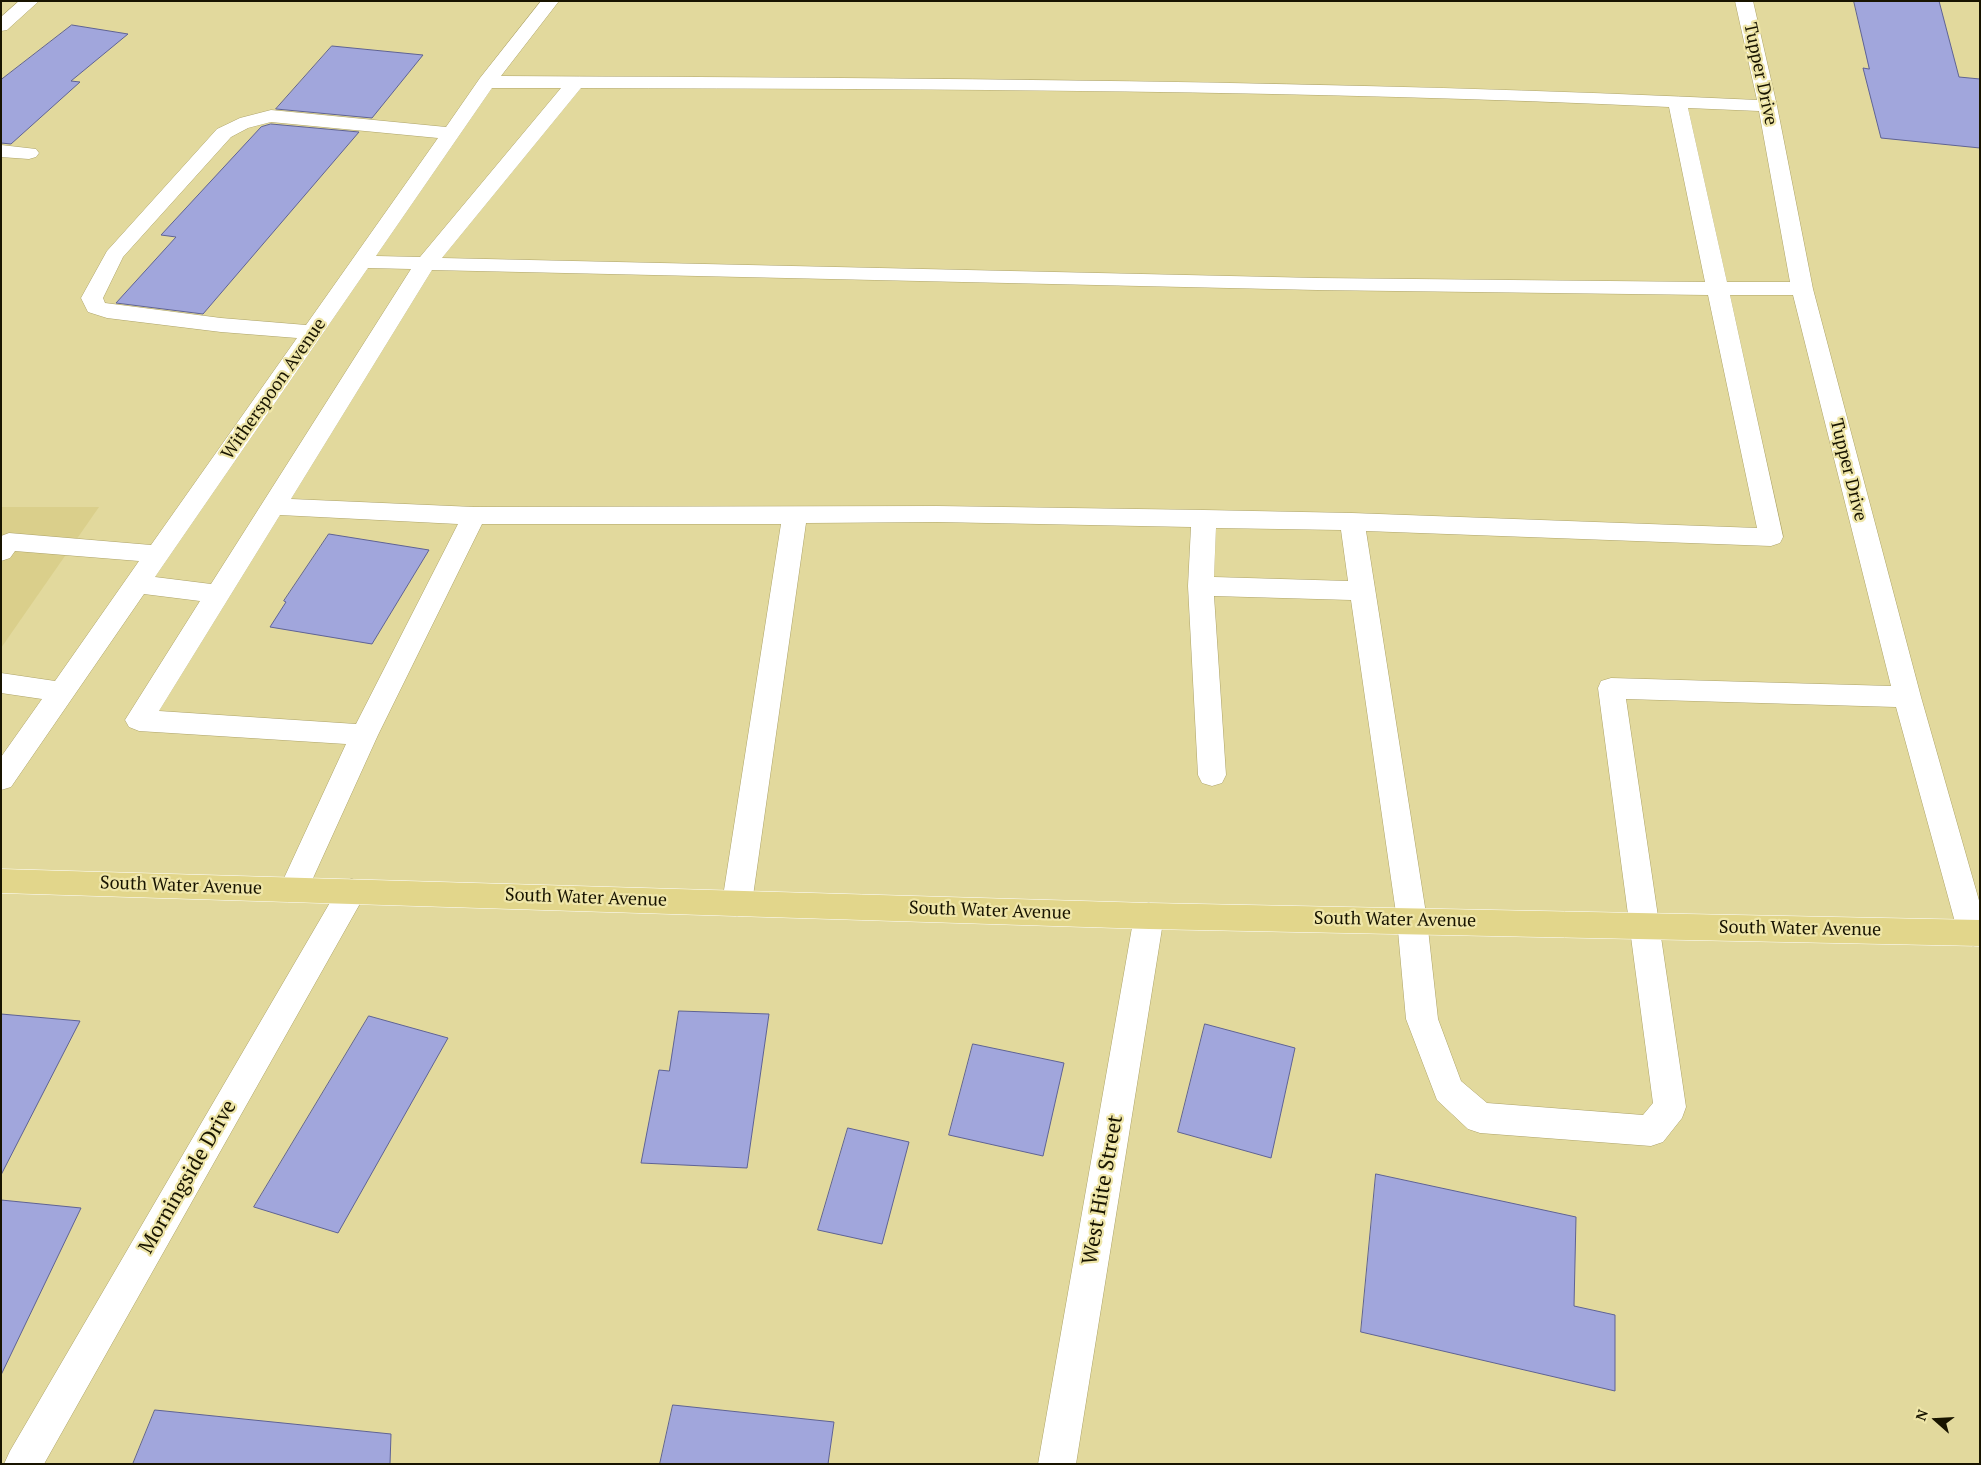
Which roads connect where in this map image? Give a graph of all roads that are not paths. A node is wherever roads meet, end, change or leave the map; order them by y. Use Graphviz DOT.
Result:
graph roads {
  1 [pos="30,1"];
  2 [pos="550,1"];
  3 [pos="1744,1"];
  4 [pos="1,26"];
  5 [pos="487,82"];
  6 [pos="576,82"];
  7 [pos="1677,101"];
  8 [pos="1768,106"];
  9 [pos="451,133"];
  10 [pos="1,151"];
  11 [pos="29,153"];
  12 [pos="362,262"];
  13 [pos="426,263"];
  14 [pos="1718,288"];
  15 [pos="1802,289"];
  16 [pos="313,332"];
  17 [pos="272,506"];
  18 [pos="796,515"];
  19 [pos="474,516"];
  20 [pos="1204,519"];
  21 [pos="1352,522"];
  22 [pos="1,552"];
  23 [pos="159,554"];
  24 [pos="137,584"];
  25 [pos="1201,586"];
  26 [pos="1361,591"];
  27 [pos="218,594"];
  28 [pos="1,683"];
  29 [pos="62,692"];
  30 [pos="1907,698"];
  31 [pos="364,736"];
  32 [pos="1212,775"];
  33 [pos="1,779"];
  34 [pos="1,881"];
  35 [pos="294,889"];
  36 [pos="352,891"];
  37 [pos="737,903"];
  38 [pos="1150,916"];
  39 [pos="1412,920"];
  40 [pos="1644,925"];
  41 [pos="1976,933"];
  42 [pos="23,1464"];
  43 [pos="1057,1464"];
  1 -- 4 [label="street"];
  2 -- 5 [label="street, Witherspoon Avenue"];
  3 -- 8 [label="street, Tupper Drive"];
  5 -- 6 [label="street"];
  5 -- 9 [label="street, Witherspoon Avenue"];
  6 -- 7 [label="street"];
  6 -- 13 [label="street"];
  7 -- 8 [label="street"];
  7 -- 14 [label="street"];
  8 -- 15 [label="street, Tupper Drive"];
  9 -- 12 [label="street, Witherspoon Avenue"];
  9 -- 16 [label="street"];
  10 -- 11 [label="street"];
  12 -- 13 [label="street"];
  12 -- 16 [label="street, Witherspoon Avenue"];
  13 -- 14 [label="street"];
  13 -- 17 [label="street"];
  14 -- 15 [label="street"];
  14 -- 21 [label="street"];
  15 -- 30 [label="street, Tupper Drive"];
  16 -- 23 [label="street, Witherspoon Avenue"];
  17 -- 19 [label="street"];
  17 -- 27 [label="street"];
  18 -- 19 [label="street"];
  18 -- 20 [label="street"];
  18 -- 37 [label="street"];
  19 -- 31 [label="street"];
  20 -- 21 [label="street"];
  20 -- 25 [label="street"];
  21 -- 26 [label="street"];
  22 -- 23 [label="street"];
  23 -- 24 [label="street, Witherspoon Avenue"];
  24 -- 27 [label="street"];
  24 -- 29 [label="street, Witherspoon Avenue"];
  25 -- 26 [label="street"];
  25 -- 32 [label="street"];
  26 -- 39 [label="street"];
  27 -- 31 [label="street"];
  28 -- 29 [label="street"];
  29 -- 33 [label="street, Witherspoon Avenue"];
  30 -- 40 [label="street"];
  30 -- 41 [label="street, Tupper Drive"];
  31 -- 35 [label="street"];
  34 -- 35 [label="main road, South Water Avenue"];
  35 -- 36 [label="main road, South Water Avenue"];
  36 -- 37 [label="main road, South Water Avenue"];
  36 -- 42 [label="street, Morningside Drive"];
  37 -- 38 [label="main road, South Water Avenue"];
  38 -- 39 [label="main road, South Water Avenue"];
  38 -- 43 [label="street, West Hite Street"];
  39 -- 40 [label="main road, South Water Avenue"];
  39 -- 40 [label="street"];
  40 -- 41 [label="main road, South Water Avenue"];
}
